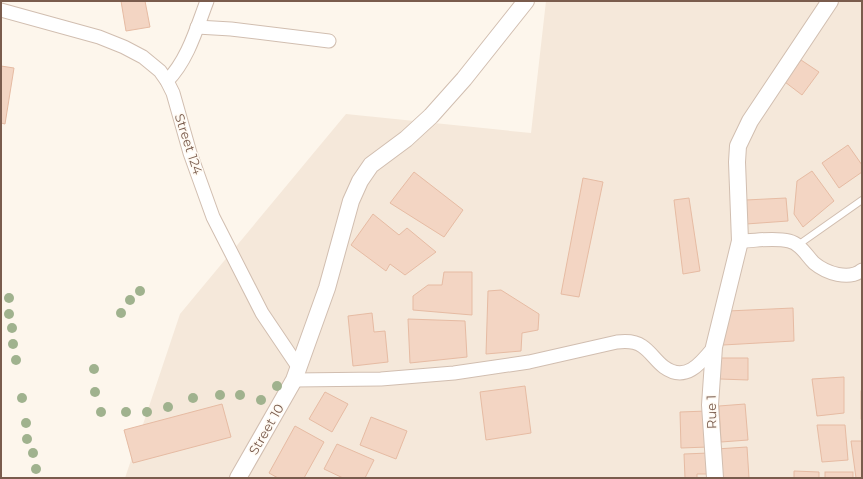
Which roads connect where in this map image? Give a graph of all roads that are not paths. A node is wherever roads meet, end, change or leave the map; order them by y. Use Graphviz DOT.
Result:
graph roads {
  1 [pos="207,1"];
  2 [pos="526,1"];
  3 [pos="830,1"];
  4 [pos="1,10"];
  5 [pos="197,27"];
  6 [pos="329,40"];
  7 [pos="167,80"];
  8 [pos="862,200"];
  9 [pos="740,241"];
  10 [pos="798,244"];
  11 [pos="862,270"];
  12 [pos="714,347"];
  13 [pos="297,374"];
  14 [pos="238,478"];
  15 [pos="715,478"];
  1 -- 5 [label="street"];
  2 -- 13 [label="street, Street 10"];
  3 -- 9 [label="street, Rue 1"];
  4 -- 7 [label="street, Street 124"];
  5 -- 6 [label="street"];
  5 -- 7 [label="street"];
  7 -- 13 [label="street, Street 124"];
  8 -- 10 [label="lane"];
  9 -- 10 [label="street"];
  9 -- 12 [label="street, Rue 1"];
  10 -- 11 [label="street"];
  12 -- 13 [label="street"];
  12 -- 15 [label="street, Rue 1"];
  13 -- 14 [label="street, Street 10"];
}
